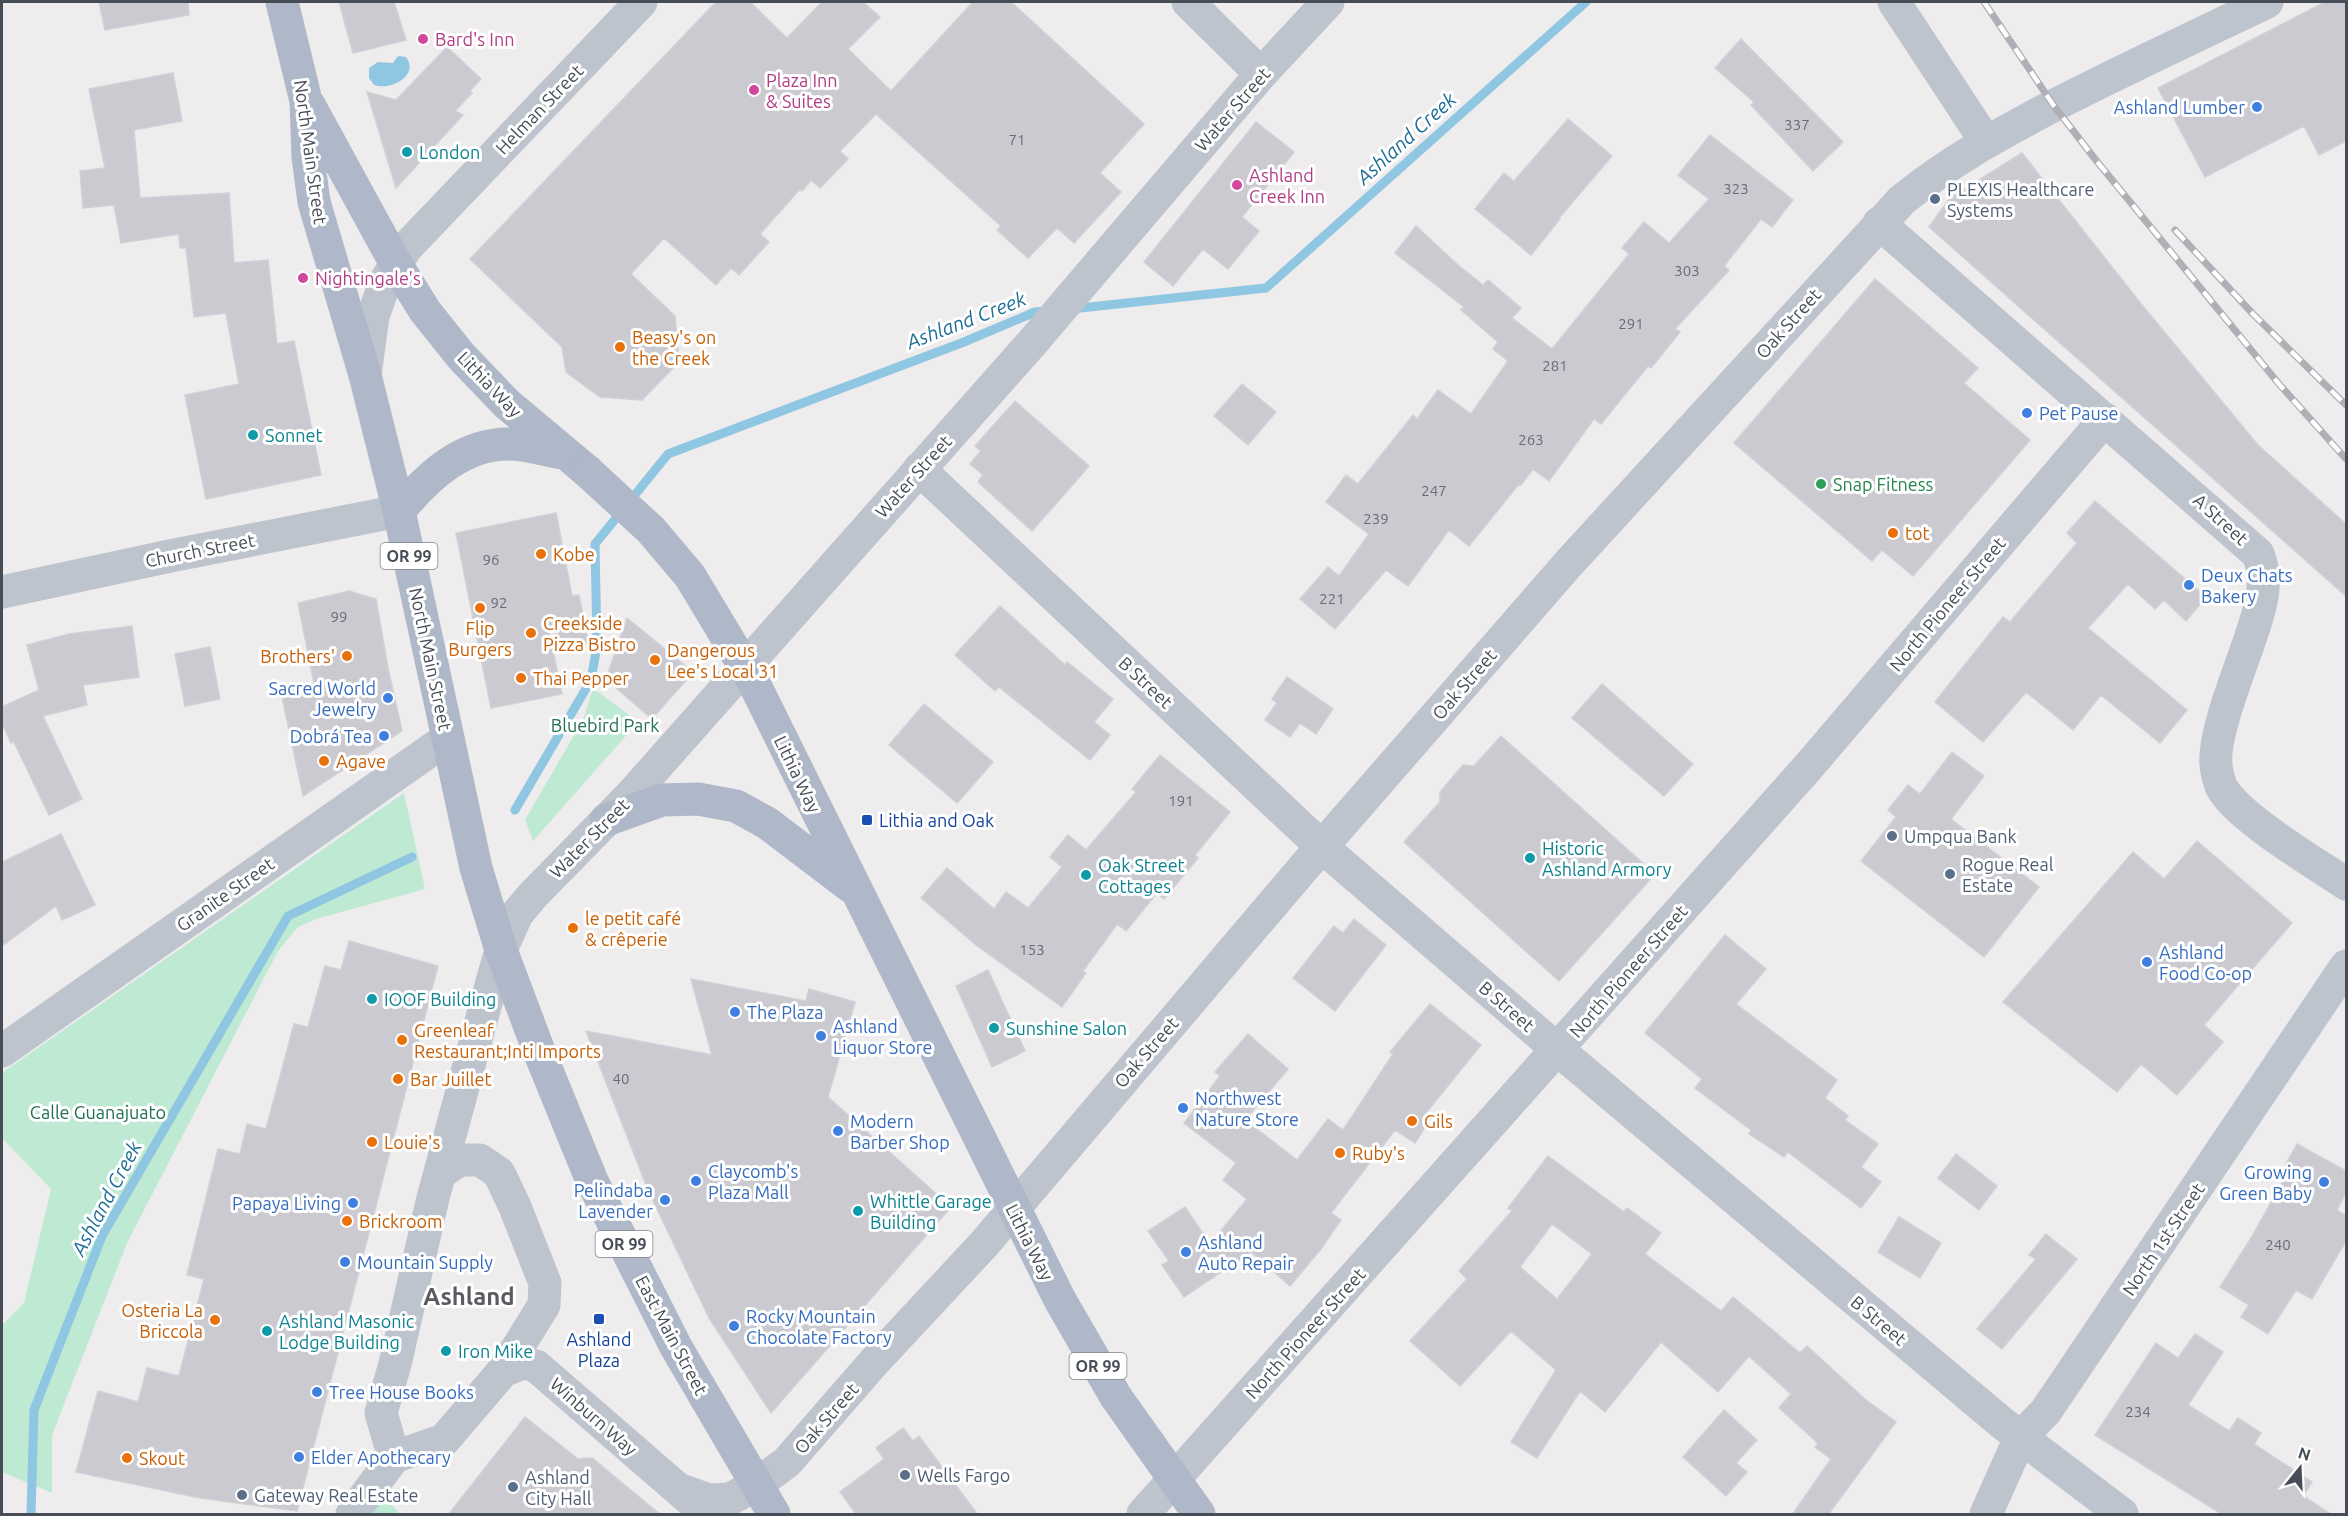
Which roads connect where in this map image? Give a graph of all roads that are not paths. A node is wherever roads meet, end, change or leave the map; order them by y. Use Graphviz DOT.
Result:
graph roads {
  1 [pos="282,2"];
  2 [pos="641,2"];
  3 [pos="1188,2"];
  4 [pos="1328,2"];
  5 [pos="1894,2"];
  6 [pos="2267,2"];
  7 [pos="1262,74"];
  8 [pos="306,101"];
  9 [pos="1986,142"];
  10 [pos="1879,223"];
  11 [pos="396,264"];
  12 [pos="365,375"];
  13 [pos="2105,419"];
  14 [pos="575,462"];
  15 [pos="919,469"];
  16 [pos="399,511"];
  17 [pos="2,592"];
  18 [pos="448,738"];
  19 [pos="606,820"];
  20 [pos="1322,847"];
  21 [pos="2346,884"];
  22 [pos="854,889"];
  23 [pos="501,950"];
  24 [pos="2346,966"];
  25 [pos="1558,1050"];
  26 [pos="2,1051"];
  27 [pos="440,1173"];
  28 [pos="1013,1208"];
  29 [pos="502,1371"];
  30 [pos="2020,1438"];
  31 [pos="394,1457"];
  32 [pos="1175,1479"];
  33 [pos="756,1485"];
  34 [pos="678,1489"];
  35 [pos="352,1515"];
  36 [pos="707,1515"];
  37 [pos="774,1515"];
  38 [pos="1143,1515"];
  39 [pos="1199,1515"];
  40 [pos="1986,1515"];
  41 [pos="2122,1515"];
  1 -- 8 [label="main road, North Main Street / OR 99"];
  2 -- 11 [label="street, Helman Street"];
  3 -- 7 [label="street"];
  4 -- 7 [label="street, Water Street"];
  5 -- 9 [label="street"];
  6 -- 9 [label="street, Oak Street"];
  7 -- 15 [label="street, Water Street"];
  8 -- 11 [label="main road, Lithia Way / OR 99"];
  8 -- 12 [label="main road, North Main Street / OR 99"];
  9 -- 10 [label="street, Oak Street"];
  10 -- 13 [label="street, A Street"];
  10 -- 20 [label="street, Oak Street"];
  11 -- 12 [label="street, Helman Street"];
  11 -- 14 [label="main road, Lithia Way / OR 99"];
  12 -- 16 [label="main road, North Main Street / OR 99"];
  13 -- 21 [label="street, A Street"];
  13 -- 25 [label="street, North Pioneer Street"];
  14 -- 16 [label="main road"];
  14 -- 22 [label="main road, Lithia Way / OR 99, bridge"];
  15 -- 19 [label="street, Water Street"];
  15 -- 20 [label="street, B Street"];
  16 -- 17 [label="street, Church Street"];
  16 -- 18 [label="main road, North Main Street / OR 99"];
  18 -- 23 [label="main road, North Main Street / OR 99"];
  18 -- 26 [label="street, Granite Street"];
  19 -- 22 [label="main road"];
  19 -- 23 [label="street, Water Street"];
  20 -- 25 [label="street, B Street"];
  20 -- 28 [label="street, Oak Street"];
  22 -- 28 [label="main road, Lithia Way / OR 99"];
  23 -- 27 [label="street"];
  23 -- 33 [label="main road, East Main Street / OR 99"];
  24 -- 30 [label="street, North 1st Street"];
  25 -- 30 [label="street, B Street"];
  25 -- 32 [label="street, North Pioneer Street"];
  27 -- 29 [label="street"];
  27 -- 31 [label="street"];
  28 -- 32 [label="main road, Lithia Way / OR 99"];
  28 -- 33 [label="street, Oak Street"];
  29 -- 31 [label="street"];
  29 -- 34 [label="street, Winburn Way"];
  30 -- 40 [label="street, North 1st Street"];
  30 -- 41 [label="street, B Street"];
  31 -- 35 [label="street"];
  32 -- 38 [label="street, North Pioneer Street"];
  32 -- 39 [label="main road, Lithia Way / OR 99"];
  33 -- 34 [label="street, Winburn Way"];
  33 -- 37 [label="main road, East Main Street / OR 99"];
  34 -- 36 [label="street, Winburn Way"];
}
